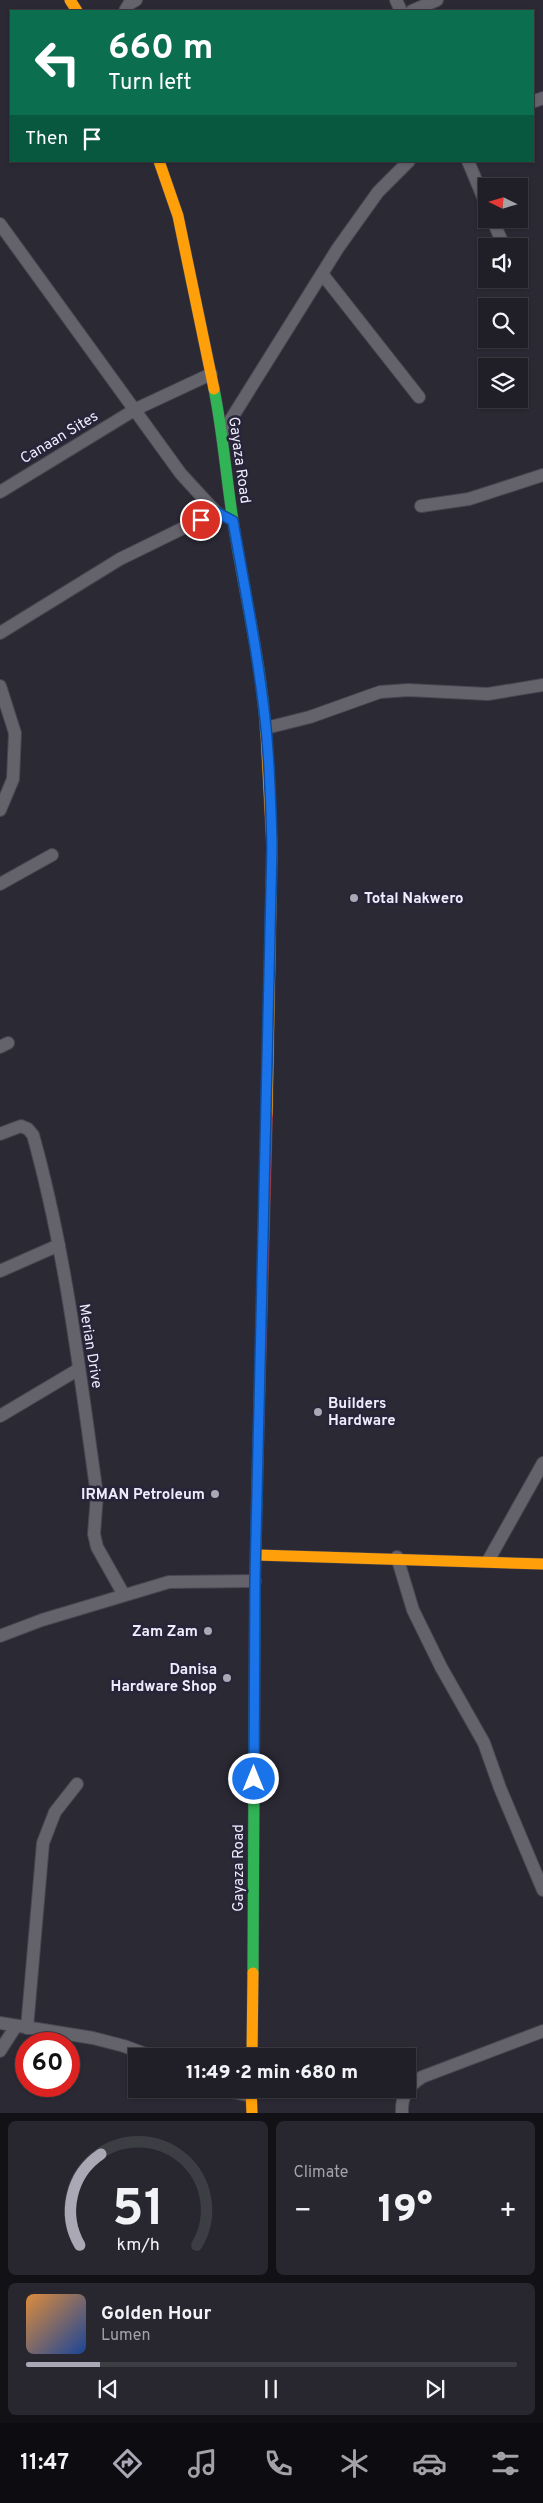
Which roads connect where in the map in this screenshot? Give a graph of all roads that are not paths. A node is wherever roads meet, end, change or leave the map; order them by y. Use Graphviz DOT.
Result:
graph roads {
  1 [pos="437,0"];
  2 [pos="414,10"];
  3 [pos="159,162"];
  4 [pos="408,162"];
  5 [pos="468,162"];
  6 [pos="478,185"];
  7 [pos="0,224"];
  8 [pos="323,275"];
  9 [pos="211,374"];
  10 [pos="419,397"];
  11 [pos="136,409"];
  12 [pos="223,432"];
  13 [pos="543,475"];
  14 [pos="0,492"];
  15 [pos="421,506"];
  16 [pos="216,512"];
  17 [pos="233,521"];
  18 [pos="0,633"];
  19 [pos="543,685"];
  20 [pos="0,686"];
  21 [pos="266,728"];
  22 [pos="0,810"];
  23 [pos="52,855"];
  24 [pos="0,884"];
  25 [pos="0,1134"];
  26 [pos="59,1245"];
  27 [pos="0,1271"];
  28 [pos="79,1369"];
  29 [pos="0,1416"];
  30 [pos="543,1463"];
  31 [pos="257,1555"];
  32 [pos="397,1557"];
  33 [pos="488,1561"];
  34 [pos="543,1564"];
  35 [pos="255,1580"];
  36 [pos="124,1595"];
  37 [pos="0,1636"];
  38 [pos="78,1784"];
  39 [pos="543,1890"];
  40 [pos="0,2023"];
  41 [pos="21,2027"];
  42 [pos="543,2031"];
  43 [pos="129,2048"];
  44 [pos="252,2048"];
  45 [pos="0,2051"];
  46 [pos="251,2098"];
  47 [pos="252,2113"];
  48 [pos="402,2113"];
  1 -- 2 [label="street"];
  3 -- 9 [label="main road, Gayaza Road"];
  4 -- 8 [label="street"];
  5 -- 6 [label="street"];
  7 -- 11 [label="street"];
  8 -- 10 [label="street"];
  8 -- 12 [label="street"];
  9 -- 11 [label="street, Canaan Sites"];
  9 -- 12 [label="main road, Gayaza Road"];
  11 -- 14 [label="street, Canaan Sites"];
  11 -- 16 [label="street"];
  12 -- 17 [label="main road, Gayaza Road"];
  13 -- 15 [label="street"];
  16 -- 17 [label="street"];
  16 -- 18 [label="street"];
  17 -- 21 [label="main road, Gayaza Road"];
  19 -- 21 [label="street"];
  20 -- 22 [label="street"];
  21 -- 31 [label="main road, Gayaza Road"];
  23 -- 24 [label="street"];
  25 -- 26 [label="street, Merian Drive"];
  26 -- 27 [label="street"];
  26 -- 28 [label="street, Merian Drive"];
  28 -- 29 [label="street"];
  28 -- 36 [label="street, Merian Drive"];
  30 -- 33 [label="street"];
  31 -- 32 [label="main road"];
  31 -- 35 [label="main road, Gayaza Road"];
  32 -- 33 [label="main road"];
  32 -- 39 [label="street"];
  33 -- 34 [label="main road"];
  35 -- 36 [label="street"];
  35 -- 44 [label="main road, Gayaza Road"];
  36 -- 37 [label="street"];
  38 -- 41 [label="street"];
  40 -- 41 [label="street"];
  41 -- 43 [label="street"];
  41 -- 45 [label="street"];
  42 -- 48 [label="street"];
  46 -- 47 [label="main road"];
}
